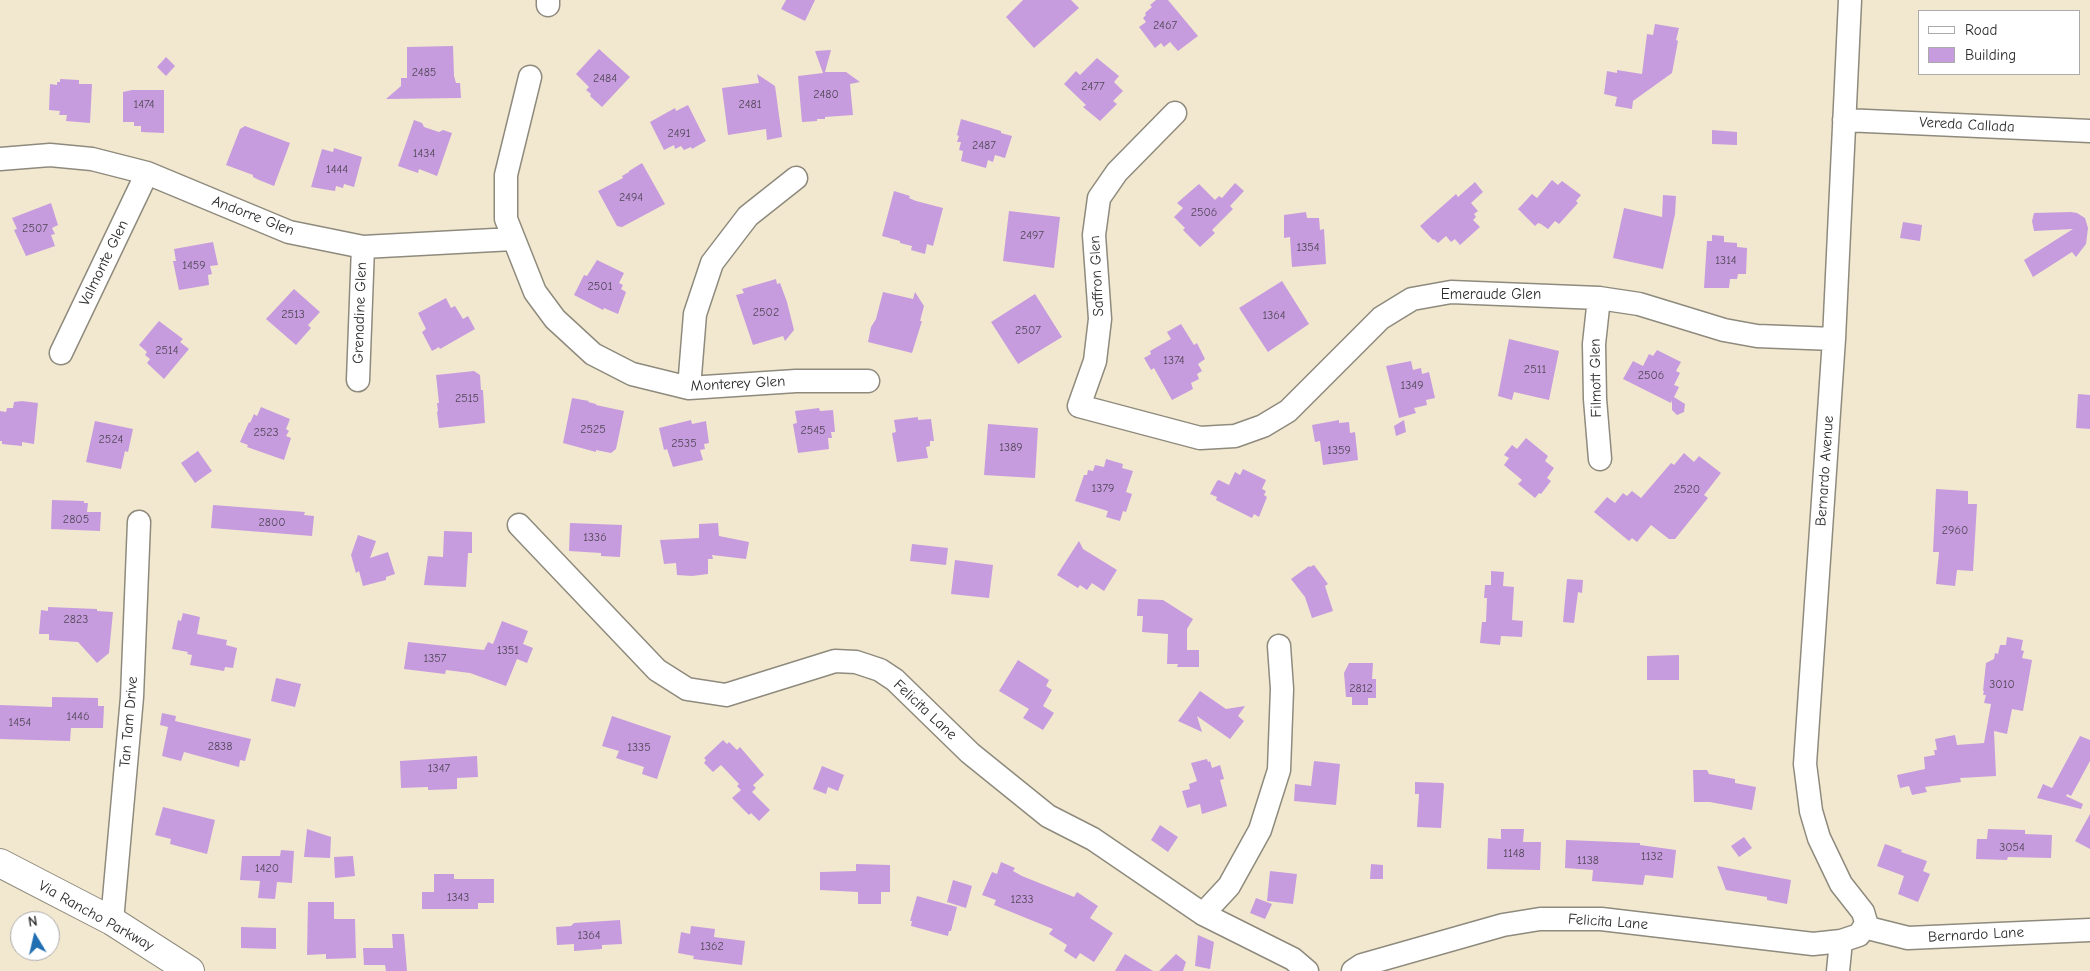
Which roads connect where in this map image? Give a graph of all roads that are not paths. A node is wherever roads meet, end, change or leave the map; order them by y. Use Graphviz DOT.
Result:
graph roads {
  1 [pos="1850,0"];
  2 [pos="530,77"];
  3 [pos="1176,113"];
  4 [pos="1844,120"];
  5 [pos="2090,131"];
  6 [pos="0,159"];
  7 [pos="148,173"];
  8 [pos="796,178"];
  9 [pos="513,238"];
  10 [pos="363,247"];
  11 [pos="1599,298"];
  12 [pos="1834,339"];
  13 [pos="61,353"];
  14 [pos="358,380"];
  15 [pos="868,381"];
  16 [pos="689,388"];
  17 [pos="1079,406"];
  18 [pos="1600,459"];
  19 [pos="139,522"];
  20 [pos="518,525"];
  21 [pos="1279,646"];
  22 [pos="0,863"];
  23 [pos="1203,914"];
  24 [pos="112,921"];
  25 [pos="1864,927"];
  26 [pos="2090,930"];
  27 [pos="1842,941"];
  28 [pos="190,971"];
  29 [pos="1307,971"];
  30 [pos="1353,971"];
  31 [pos="1838,971"];
  1 -- 4 [label="street, Bernardo Avenue"];
  2 -- 9 [label="street, Monterey Glen"];
  3 -- 17 [label="street, Saffron Glen"];
  4 -- 5 [label="street, Vereda Callada"];
  4 -- 12 [label="street, Bernardo Avenue"];
  6 -- 7 [label="street, Andorre Glen"];
  7 -- 10 [label="street, Andorre Glen"];
  7 -- 13 [label="street, Valmonte Glen"];
  8 -- 16 [label="street"];
  9 -- 10 [label="street, Andorre Glen"];
  9 -- 16 [label="street, Monterey Glen"];
  10 -- 14 [label="street, Grenadine Glen"];
  11 -- 12 [label="street, Emeraude Glen"];
  11 -- 17 [label="street, Emeraude Glen"];
  11 -- 18 [label="street, Filmott Glen"];
  12 -- 25 [label="street, Bernardo Avenue"];
  15 -- 16 [label="street, Monterey Glen"];
  19 -- 24 [label="street, Tan Tam Drive"];
  20 -- 23 [label="street, Felicita Lane"];
  21 -- 23 [label="street"];
  22 -- 24 [label="main road, Via Rancho Parkway"];
  23 -- 29 [label="street, Felicita Lane"];
  24 -- 28 [label="main road, Via Rancho Parkway"];
  25 -- 26 [label="street, Bernardo Lane"];
  25 -- 27 [label="street, Felicita Lane"];
  27 -- 30 [label="street, Felicita Lane"];
  27 -- 31 [label="street"];
}
